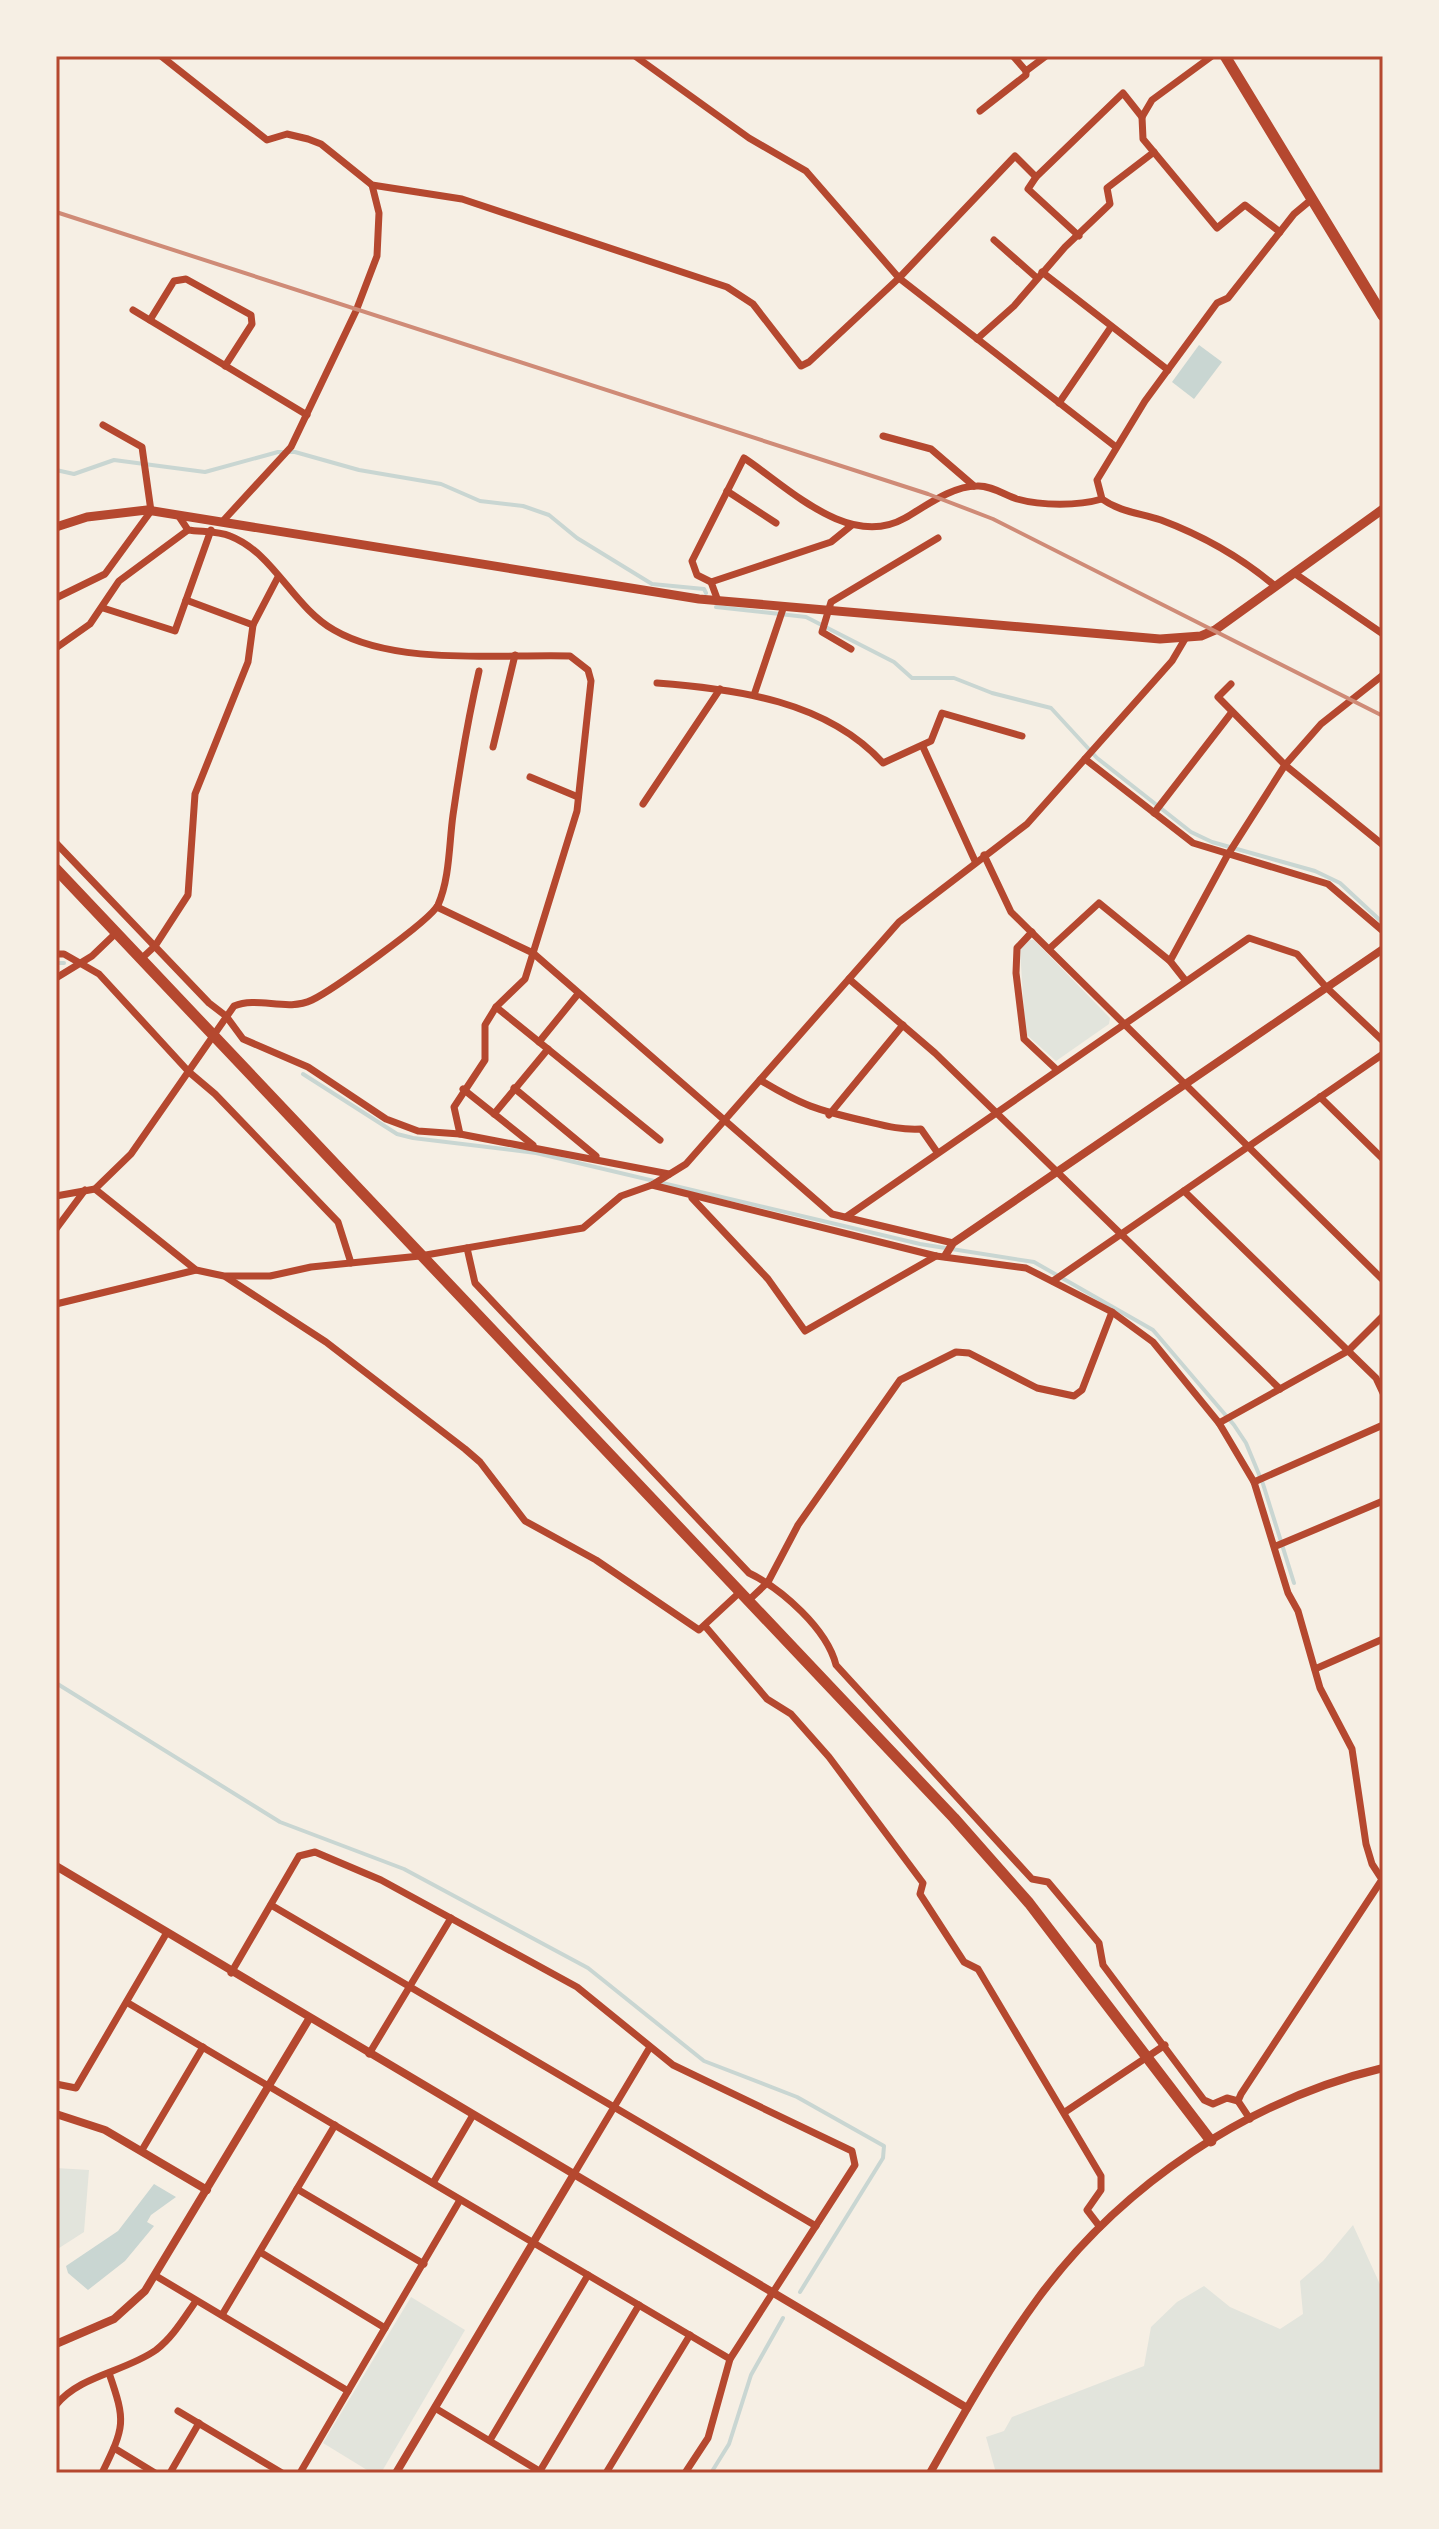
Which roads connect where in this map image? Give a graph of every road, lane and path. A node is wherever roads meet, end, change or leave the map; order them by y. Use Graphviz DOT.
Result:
graph roads {
  1 [pos="161,56"];
  2 [pos="635,56"];
  3 [pos="1013,56"];
  4 [pos="1046,56"];
  5 [pos="1212,56"];
  6 [pos="1225,56"];
  7 [pos="1026,71"];
  8 [pos="980,111"];
  9 [pos="1142,117"];
  10 [pos="1154,152"];
  11 [pos="1036,177"];
  12 [pos="372,185"];
  13 [pos="1312,199"];
  14 [pos="1280,232"];
  15 [pos="1079,236"];
  16 [pos="994,240"];
  17 [pos="1039,275"];
  18 [pos="899,278"];
  19 [pos="133,310"];
  20 [pos="1383,316"];
  21 [pos="150,320"];
  22 [pos="1111,327"];
  23 [pos="977,339"];
  24 [pos="225,366"];
  25 [pos="1168,370"];
  26 [pos="1059,403"];
  27 [pos="307,415"];
  28 [pos="103,425"];
  29 [pos="883,436"];
  30 [pos="1116,447"];
  31 [pos="974,486"];
  32 [pos="727,491"];
  33 [pos="1102,499"];
  34 [pos="1383,509"];
  35 [pos="151,511"];
  36 [pos="178,515"];
  37 [pos="218,521"];
  38 [pos="776,523"];
  39 [pos="852,525"];
  40 [pos="56,527"];
  41 [pos="188,530"];
  42 [pos="211,533"];
  43 [pos="938,538"];
  44 [pos="1294,573"];
  45 [pos="278,577"];
  46 [pos="711,582"];
  47 [pos="1275,586"];
  48 [pos="56,598"];
  49 [pos="186,600"];
  50 [pos="718,601"];
  51 [pos="784,606"];
  52 [pos="103,608"];
  53 [pos="829,610"];
  54 [pos="253,625"];
  55 [pos="1383,634"];
  56 [pos="1185,639"];
  57 [pos="56,648"];
  58 [pos="851,649"];
  59 [pos="515,655"];
  60 [pos="479,671"];
  61 [pos="1383,675"];
  62 [pos="657,683"];
  63 [pos="1231,684"];
  64 [pos="720,689"];
  65 [pos="754,695"];
  66 [pos="1232,712"];
  67 [pos="1022,736"];
  68 [pos="493,747"];
  69 [pos="923,747"];
  70 [pos="1085,759"];
  71 [pos="1285,765"];
  72 [pos="530,777"];
  73 [pos="578,797"];
  74 [pos="643,804"];
  75 [pos="1154,813"];
  76 [pos="56,843"];
  77 [pos="1383,845"];
  78 [pos="984,855"];
  79 [pos="1227,856"];
  80 [pos="975,861"];
  81 [pos="56,869"];
  82 [pos="437,907"];
  83 [pos="1383,931"];
  84 [pos="1032,932"];
  85 [pos="116,933"];
  86 [pos="155,946"];
  87 [pos="1049,949"];
  88 [pos="1383,949"];
  89 [pos="533,953"];
  90 [pos="56,954"];
  91 [pos="141,959"];
  92 [pos="1170,961"];
  93 [pos="81,963"];
  94 [pos="56,978"];
  95 [pos="849,979"];
  96 [pos="1185,980"];
  97 [pos="1326,987"];
  98 [pos="578,994"];
  99 [pos="496,1007"];
  100 [pos="226,1016"];
  101 [pos="1123,1024"];
  102 [pos="903,1025"];
  103 [pos="212,1036"];
  104 [pos="1383,1041"];
  105 [pos="539,1042"];
  106 [pos="548,1049"];
  107 [pos="1383,1054"];
  108 [pos="1057,1070"];
  109 [pos="189,1072"];
  110 [pos="760,1080"];
  111 [pos="1185,1083"];
  112 [pos="514,1088"];
  113 [pos="463,1089"];
  114 [pos="1320,1097"];
  115 [pos="994,1111"];
  116 [pos="494,1114"];
  117 [pos="829,1115"];
  118 [pos="724,1120"];
  119 [pos="460,1134"];
  120 [pos="660,1140"];
  121 [pos="1248,1146"];
  122 [pos="535,1147"];
  123 [pos="937,1152"];
  124 [pos="598,1158"];
  125 [pos="1383,1159"];
  126 [pos="1058,1173"];
  127 [pos="667,1176"];
  128 [pos="654,1184"];
  129 [pos="95,1189"];
  130 [pos="85,1190"];
  131 [pos="1184,1191"];
  132 [pos="56,1196"];
  133 [pos="691,1196"];
  134 [pos="846,1217"];
  135 [pos="56,1229"];
  136 [pos="1121,1235"];
  137 [pos="467,1248"];
  138 [pos="947,1250"];
  139 [pos="420,1256"];
  140 [pos="351,1263"];
  141 [pos="196,1270"];
  142 [pos="224,1276"];
  143 [pos="1058,1278"];
  144 [pos="1383,1280"];
  145 [pos="56,1304"];
  146 [pos="1112,1312"];
  147 [pos="1383,1316"];
  148 [pos="1348,1351"];
  149 [pos="1280,1389"];
  150 [pos="1383,1393"];
  151 [pos="1226,1419"];
  152 [pos="1383,1425"];
  153 [pos="1258,1480"];
  154 [pos="1383,1501"];
  155 [pos="1281,1543"];
  156 [pos="768,1582"];
  157 [pos="744,1597"];
  158 [pos="705,1626"];
  159 [pos="1383,1639"];
  160 [pos="1315,1669"];
  161 [pos="56,1866"];
  162 [pos="1383,1880"];
  163 [pos="271,1905"];
  164 [pos="451,1918"];
  165 [pos="166,1934"];
  166 [pos="231,1973"];
  167 [pos="410,1987"];
  168 [pos="128,2003"];
  169 [pos="309,2019"];
  170 [pos="1165,2045"];
  171 [pos="203,2047"];
  172 [pos="650,2047"];
  173 [pos="369,2054"];
  174 [pos="1147,2057"];
  175 [pos="1383,2068"];
  176 [pos="56,2084"];
  177 [pos="269,2086"];
  178 [pos="1238,2101"];
  179 [pos="613,2106"];
  180 [pos="1065,2112"];
  181 [pos="56,2114"];
  182 [pos="473,2115"];
  183 [pos="1250,2119"];
  184 [pos="335,2125"];
  185 [pos="1211,2141"];
  186 [pos="142,2150"];
  187 [pos="574,2174"];
  188 [pos="433,2183"];
  189 [pos="297,2189"];
  190 [pos="207,2190"];
  191 [pos="460,2200"];
  192 [pos="816,2226"];
  193 [pos="1100,2227"];
  194 [pos="533,2242"];
  195 [pos="260,2252"];
  196 [pos="424,2264"];
  197 [pos="588,2275"];
  198 [pos="156,2276"];
  199 [pos="774,2294"];
  200 [pos="196,2301"];
  201 [pos="639,2305"];
  202 [pos="222,2315"];
  203 [pos="385,2328"];
  204 [pos="690,2335"];
  205 [pos="56,2344"];
  206 [pos="730,2359"];
  207 [pos="109,2373"];
  208 [pos="348,2391"];
  209 [pos="56,2405"];
  210 [pos="435,2408"];
  211 [pos="967,2408"];
  212 [pos="178,2411"];
  213 [pos="199,2423"];
  214 [pos="490,2440"];
  215 [pos="114,2448"];
  216 [pos="542,2472"];
  217 [pos="102,2473"];
  218 [pos="155,2473"];
  219 [pos="170,2473"];
  220 [pos="282,2473"];
  221 [pos="300,2473"];
  222 [pos="396,2473"];
  223 [pos="606,2473"];
  224 [pos="685,2473"];
  225 [pos="930,2473"];
  1 -- 12 [label="street"];
  2 -- 18 [label="street"];
  3 -- 7 [label="street"];
  4 -- 7 [label="street"];
  5 -- 9 [label="street"];
  6 -- 13 [label="highway"];
  7 -- 8 [label="street"];
  9 -- 10 [label="street"];
  9 -- 11 [label="street"];
  10 -- 14 [label="street"];
  10 -- 15 [label="street"];
  11 -- 15 [label="street"];
  11 -- 18 [label="street"];
  12 -- 18 [label="street"];
  12 -- 27 [label="street"];
  13 -- 14 [label="street"];
  13 -- 20 [label="highway"];
  14 -- 25 [label="street"];
  15 -- 17 [label="street"];
  16 -- 17 [label="street"];
  17 -- 22 [label="street"];
  17 -- 23 [label="street"];
  18 -- 23 [label="street"];
  19 -- 21 [label="street"];
  21 -- 24 [label="street"];
  21 -- 24 [label="street"];
  22 -- 25 [label="street"];
  22 -- 26 [label="street"];
  23 -- 26 [label="street"];
  24 -- 27 [label="street"];
  25 -- 30 [label="street"];
  26 -- 30 [label="street"];
  27 -- 37 [label="street"];
  28 -- 35 [label="street"];
  29 -- 31 [label="street"];
  30 -- 33 [label="street"];
  31 -- 33 [label="street"];
  31 -- 39 [label="street"];
  32 -- 38 [label="street"];
  32 -- 39 [label="street"];
  32 -- 46 [label="street"];
  33 -- 47 [label="street"];
  34 -- 44 [label="main road"];
  35 -- 36 [label="main road"];
  35 -- 40 [label="main road"];
  35 -- 48 [label="street"];
  36 -- 37 [label="main road"];
  36 -- 41 [label="street"];
  37 -- 42 [label="street"];
  37 -- 50 [label="main road"];
  39 -- 46 [label="street"];
  41 -- 42 [label="street"];
  41 -- 52 [label="street"];
  42 -- 45 [label="street"];
  42 -- 49 [label="street"];
  43 -- 53 [label="street"];
  44 -- 47 [label="main road"];
  44 -- 55 [label="street"];
  45 -- 54 [label="street"];
  45 -- 59 [label="street"];
  46 -- 50 [label="street"];
  47 -- 56 [label="main road"];
  49 -- 52 [label="street"];
  49 -- 54 [label="street"];
  50 -- 51 [label="main road"];
  51 -- 53 [label="main road"];
  51 -- 65 [label="street"];
  52 -- 57 [label="street"];
  53 -- 56 [label="main road"];
  53 -- 58 [label="street"];
  54 -- 86 [label="street"];
  56 -- 70 [label="street"];
  59 -- 68 [label="street"];
  59 -- 73 [label="street"];
  60 -- 82 [label="street"];
  61 -- 71 [label="street"];
  62 -- 64 [label="street"];
  63 -- 66 [label="street"];
  64 -- 65 [label="street"];
  64 -- 74 [label="street"];
  65 -- 69 [label="street"];
  66 -- 71 [label="street"];
  66 -- 75 [label="street"];
  67 -- 69 [label="street"];
  69 -- 80 [label="street"];
  70 -- 75 [label="street"];
  70 -- 78 [label="street"];
  71 -- 77 [label="street"];
  71 -- 79 [label="street"];
  72 -- 73 [label="street"];
  73 -- 89 [label="street"];
  75 -- 79 [label="street"];
  76 -- 86 [label="street"];
  78 -- 80 [label="street"];
  78 -- 84 [label="street"];
  79 -- 83 [label="street"];
  79 -- 92 [label="street"];
  80 -- 95 [label="street"];
  81 -- 85 [label="highway"];
  82 -- 89 [label="street"];
  82 -- 100 [label="street"];
  84 -- 87 [label="street"];
  84 -- 108 [label="street"];
  85 -- 91 [label="highway"];
  85 -- 93 [label="street"];
  86 -- 91 [label="street"];
  86 -- 100 [label="street"];
  87 -- 92 [label="street"];
  87 -- 101 [label="street"];
  88 -- 97 [label="street"];
  89 -- 98 [label="street"];
  89 -- 99 [label="street"];
  90 -- 93 [label="street"];
  91 -- 103 [label="highway"];
  92 -- 96 [label="street"];
  93 -- 94 [label="street"];
  93 -- 109 [label="street"];
  95 -- 102 [label="street"];
  95 -- 110 [label="street"];
  96 -- 97 [label="street"];
  96 -- 101 [label="street"];
  97 -- 104 [label="street"];
  97 -- 111 [label="street"];
  98 -- 105 [label="street"];
  98 -- 118 [label="street"];
  99 -- 105 [label="street"];
  99 -- 113 [label="street"];
  100 -- 103 [label="street"];
  100 -- 119 [label="street"];
  101 -- 108 [label="street"];
  101 -- 111 [label="street"];
  102 -- 115 [label="street"];
  102 -- 117 [label="street"];
  103 -- 109 [label="street"];
  103 -- 139 [label="highway"];
  105 -- 106 [label="street"];
  106 -- 112 [label="street"];
  106 -- 120 [label="street"];
  107 -- 114 [label="street"];
  108 -- 115 [label="street"];
  109 -- 129 [label="street"];
  109 -- 140 [label="street"];
  110 -- 117 [label="street"];
  110 -- 118 [label="street"];
  111 -- 121 [label="street"];
  111 -- 126 [label="street"];
  112 -- 116 [label="street"];
  112 -- 124 [label="street"];
  113 -- 116 [label="street"];
  113 -- 119 [label="street"];
  114 -- 121 [label="street"];
  114 -- 125 [label="street"];
  115 -- 123 [label="street"];
  115 -- 126 [label="street"];
  116 -- 122 [label="street"];
  117 -- 123 [label="street"];
  118 -- 127 [label="street"];
  118 -- 134 [label="street"];
  119 -- 122 [label="street"];
  121 -- 131 [label="street"];
  121 -- 144 [label="street"];
  122 -- 124 [label="street"];
  123 -- 134 [label="street"];
  124 -- 127 [label="street"];
  126 -- 136 [label="street"];
  126 -- 138 [label="street"];
  127 -- 128 [label="street"];
  128 -- 133 [label="street"];
  128 -- 137 [label="street"];
  129 -- 130 [label="street"];
  129 -- 141 [label="street"];
  130 -- 132 [label="street"];
  130 -- 135 [label="street"];
  131 -- 136 [label="street"];
  131 -- 148 [label="street"];
  133 -- 138 [label="street"];
  133 -- 138 [label="street"];
  134 -- 138 [label="street"];
  136 -- 143 [label="street"];
  136 -- 149 [label="street"];
  137 -- 139 [label="street"];
  137 -- 156 [label="street"];
  138 -- 143 [label="street"];
  139 -- 140 [label="street"];
  139 -- 157 [label="highway"];
  140 -- 142 [label="street"];
  141 -- 142 [label="street"];
  141 -- 145 [label="street"];
  142 -- 158 [label="street"];
  143 -- 146 [label="street"];
  146 -- 151 [label="street"];
  146 -- 156 [label="street"];
  147 -- 148 [label="street"];
  148 -- 149 [label="street"];
  148 -- 150 [label="street"];
  149 -- 151 [label="street"];
  151 -- 153 [label="street"];
  152 -- 153 [label="street"];
  153 -- 155 [label="street"];
  154 -- 155 [label="street"];
  155 -- 160 [label="street"];
  156 -- 157 [label="street"];
  156 -- 170 [label="street"];
  157 -- 158 [label="street"];
  157 -- 174 [label="highway"];
  158 -- 180 [label="street"];
  159 -- 160 [label="street"];
  160 -- 162 [label="street"];
  161 -- 165 [label="street"];
  162 -- 178 [label="street"];
  163 -- 164 [label="street"];
  163 -- 166 [label="street"];
  163 -- 167 [label="street"];
  164 -- 167 [label="street"];
  164 -- 172 [label="street"];
  165 -- 166 [label="street"];
  165 -- 168 [label="street"];
  166 -- 169 [label="street"];
  167 -- 173 [label="street"];
  167 -- 179 [label="street"];
  168 -- 171 [label="street"];
  168 -- 176 [label="street"];
  169 -- 173 [label="street"];
  169 -- 177 [label="street"];
  170 -- 174 [label="street"];
  170 -- 178 [label="street"];
  171 -- 177 [label="street"];
  171 -- 186 [label="street"];
  172 -- 179 [label="street"];
  172 -- 192 [label="street"];
  173 -- 182 [label="street"];
  174 -- 180 [label="street"];
  174 -- 185 [label="highway"];
  175 -- 183 [label="street"];
  177 -- 184 [label="street"];
  177 -- 190 [label="street"];
  178 -- 183 [label="street"];
  179 -- 187 [label="street"];
  179 -- 192 [label="street"];
  180 -- 193 [label="street"];
  181 -- 186 [label="street"];
  182 -- 187 [label="street"];
  182 -- 188 [label="street"];
  183 -- 185 [label="street"];
  184 -- 188 [label="street"];
  184 -- 189 [label="street"];
  185 -- 193 [label="street"];
  186 -- 190 [label="street"];
  187 -- 194 [label="street"];
  187 -- 199 [label="street"];
  188 -- 191 [label="street"];
  189 -- 195 [label="street"];
  189 -- 196 [label="street"];
  190 -- 198 [label="street"];
  191 -- 194 [label="street"];
  191 -- 196 [label="street"];
  192 -- 199 [label="street"];
  193 -- 211 [label="street"];
  194 -- 197 [label="street"];
  194 -- 210 [label="street"];
  195 -- 202 [label="street"];
  195 -- 203 [label="street"];
  196 -- 203 [label="street"];
  197 -- 201 [label="street"];
  197 -- 214 [label="street"];
  198 -- 200 [label="street"];
  198 -- 205 [label="street"];
  199 -- 206 [label="street"];
  199 -- 211 [label="street"];
  200 -- 202 [label="street"];
  200 -- 207 [label="street"];
  201 -- 204 [label="street"];
  201 -- 216 [label="street"];
  202 -- 208 [label="street"];
  203 -- 208 [label="street"];
  204 -- 206 [label="street"];
  204 -- 223 [label="street"];
  206 -- 224 [label="street"];
  207 -- 209 [label="street"];
  207 -- 215 [label="street"];
  208 -- 221 [label="street"];
  210 -- 214 [label="street"];
  210 -- 222 [label="street"];
  211 -- 225 [label="street"];
  212 -- 213 [label="street"];
  213 -- 219 [label="street"];
  213 -- 220 [label="street"];
  214 -- 216 [label="street"];
  215 -- 217 [label="street"];
  215 -- 218 [label="street"];
}
